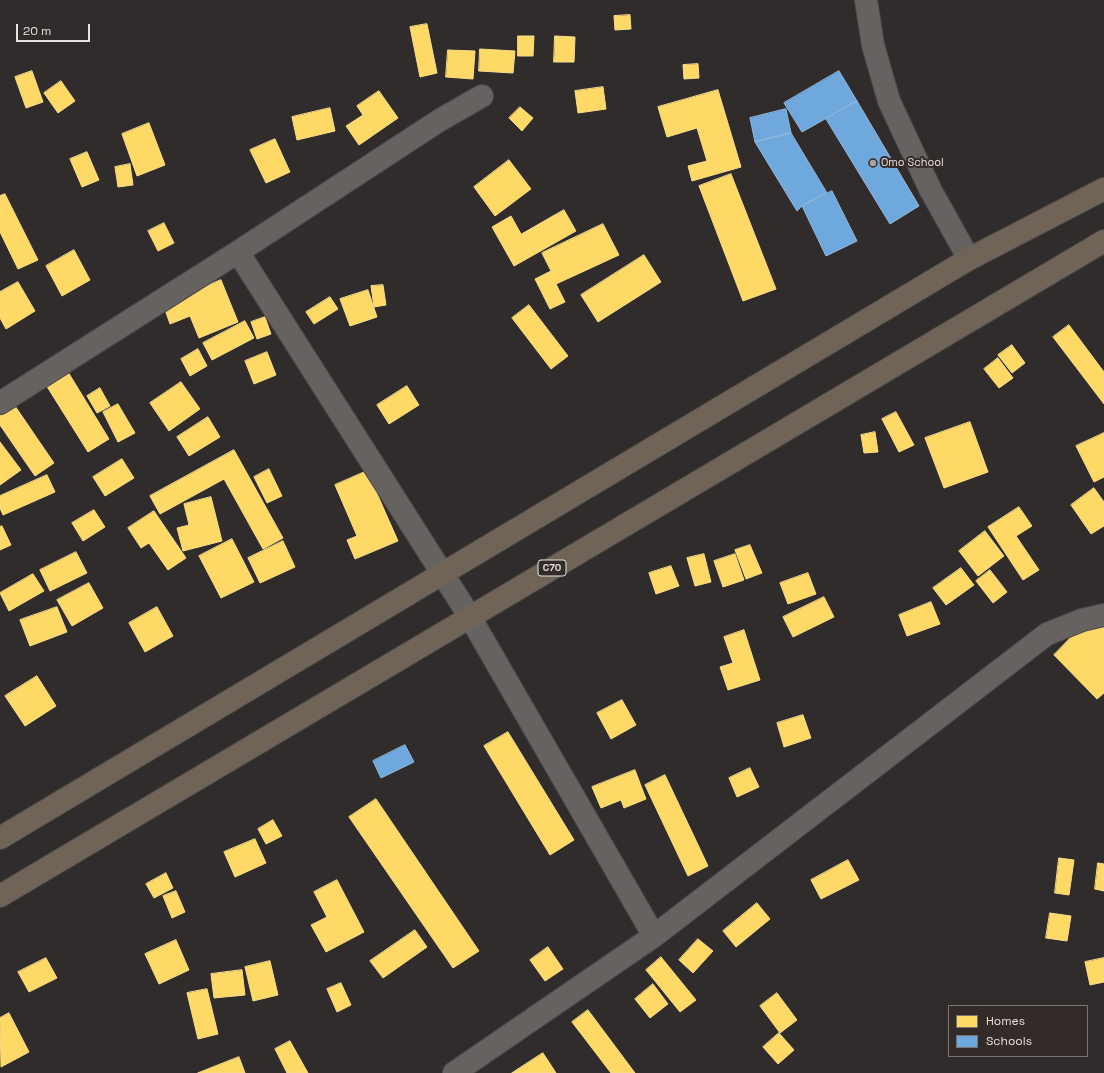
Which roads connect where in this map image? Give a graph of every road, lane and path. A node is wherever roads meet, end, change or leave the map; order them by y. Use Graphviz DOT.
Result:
graph roads {
  1 [pos="866,0"];
  2 [pos="482,96"];
  3 [pos="1104,189"];
  4 [pos="1104,241"];
  5 [pos="238,252"];
  6 [pos="969,258"];
  7 [pos="0,403"];
  8 [pos="442,573"];
  9 [pos="1104,615"];
  10 [pos="470,617"];
  11 [pos="0,838"];
  12 [pos="0,896"];
  13 [pos="654,936"];
  14 [pos="454,1073"];
  1 -- 6 [label="street"];
  2 -- 5 [label="street"];
  3 -- 6 [label="highway"];
  4 -- 10 [label="highway, C70"];
  5 -- 7 [label="street"];
  5 -- 8 [label="street"];
  6 -- 8 [label="highway"];
  8 -- 10 [label="street"];
  8 -- 11 [label="highway"];
  9 -- 13 [label="street"];
  10 -- 12 [label="highway, C70"];
  10 -- 13 [label="street"];
  13 -- 14 [label="street"];
}
